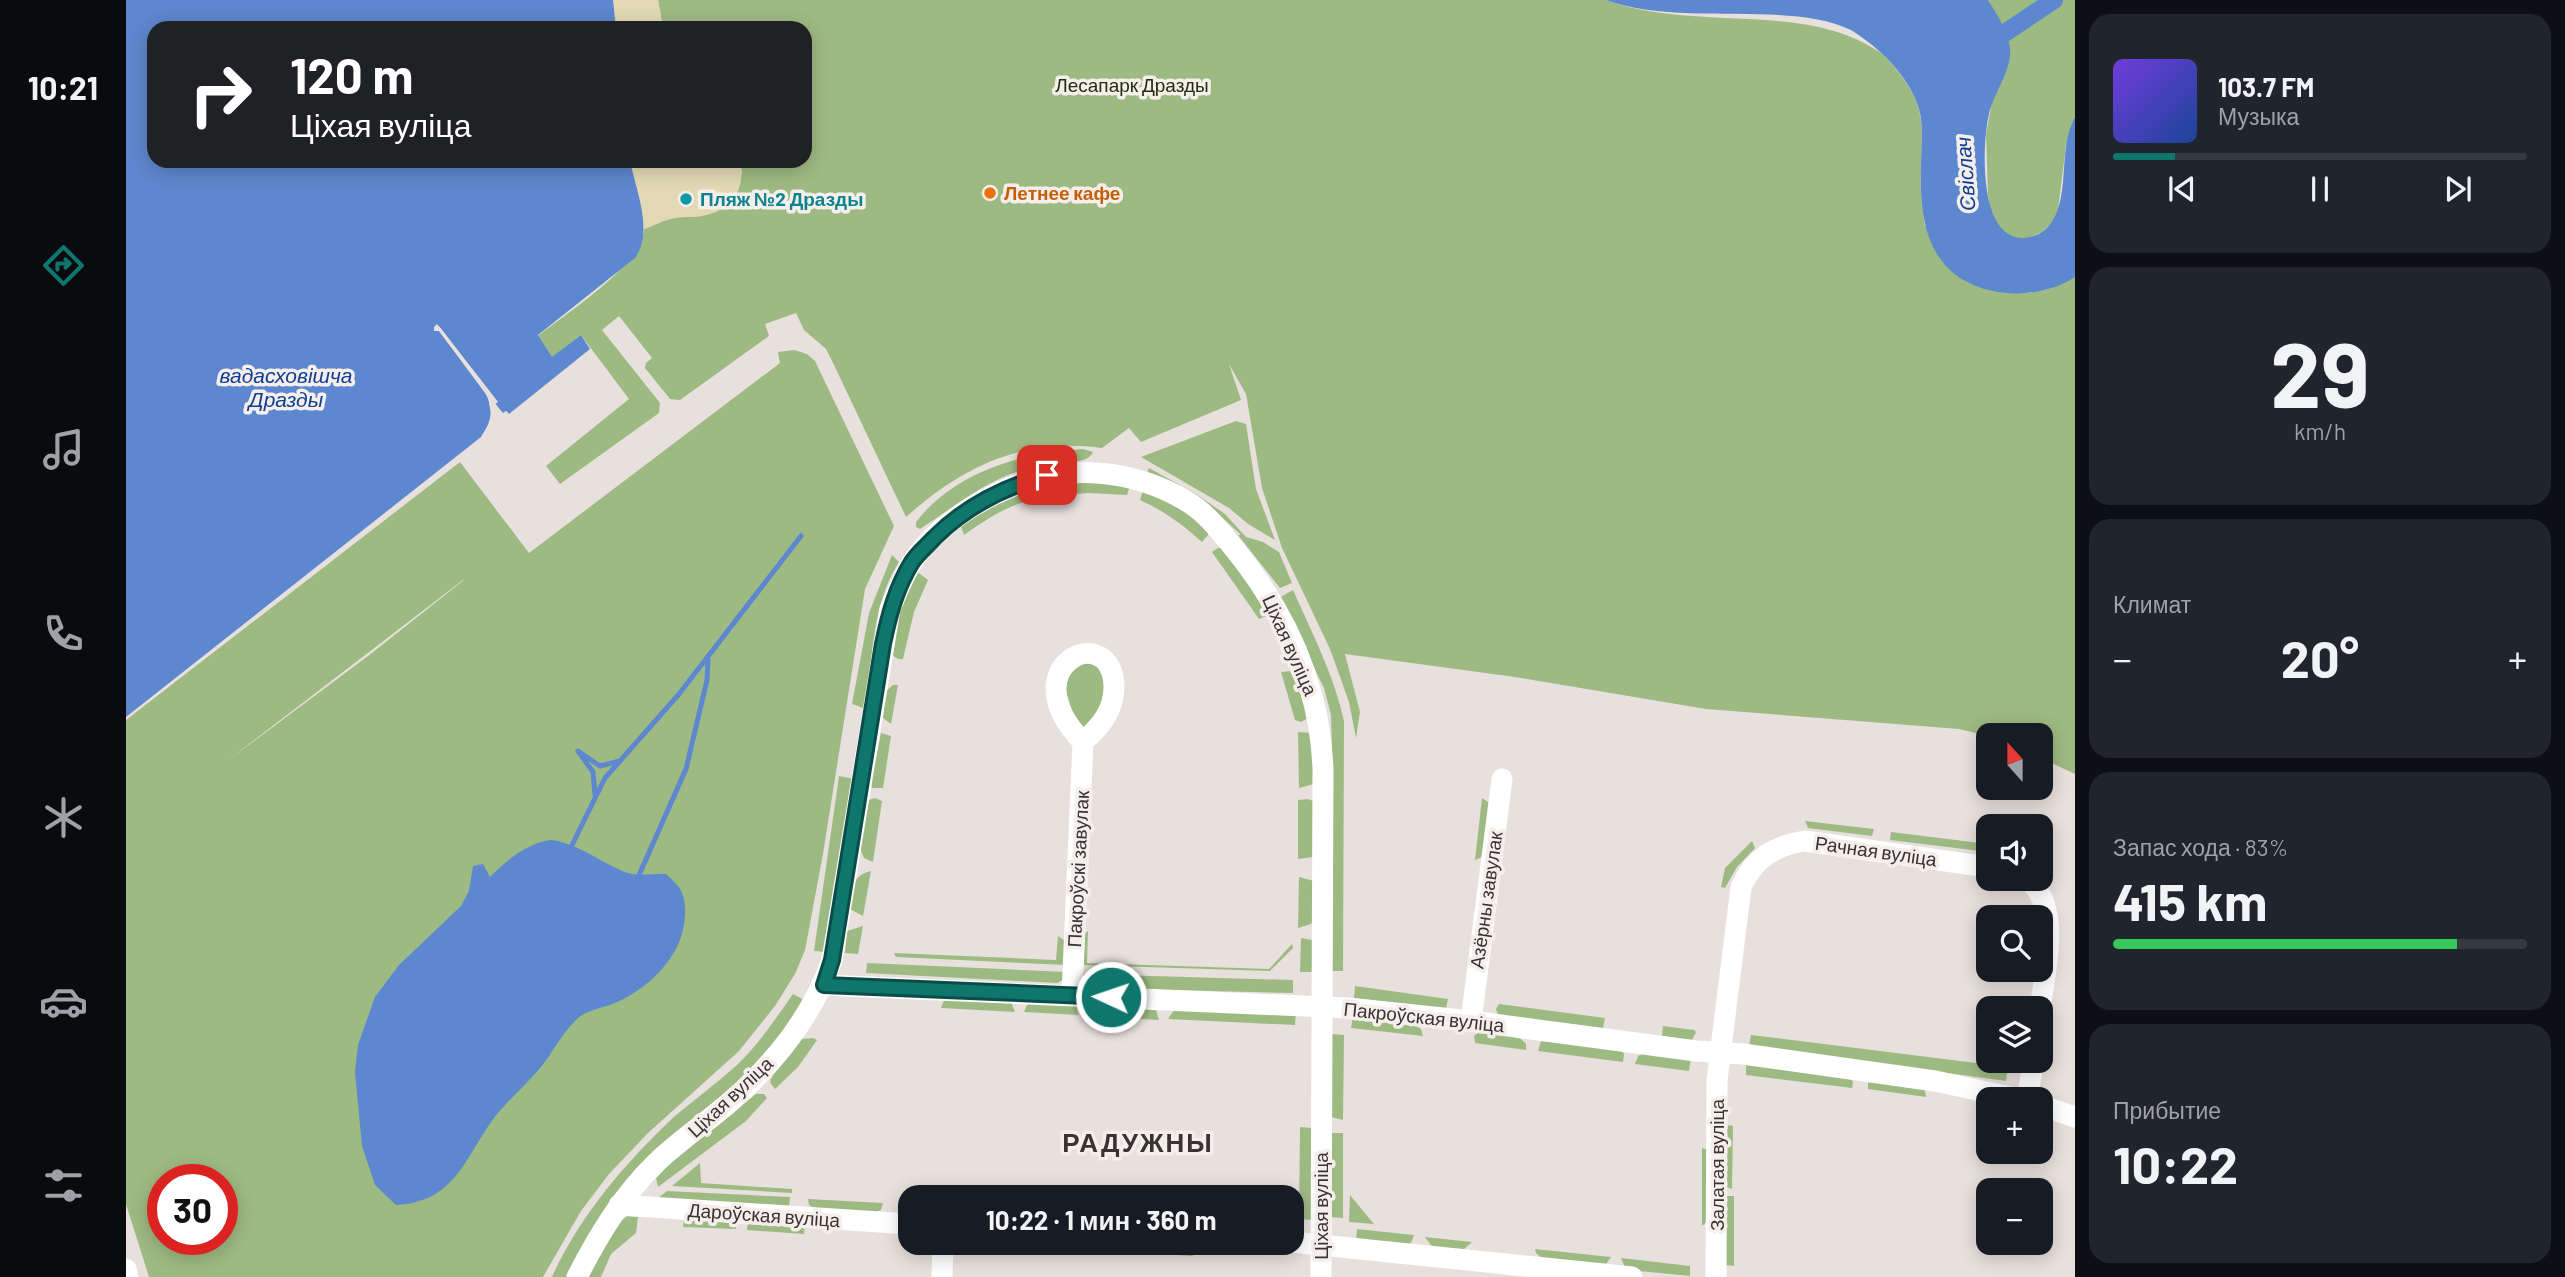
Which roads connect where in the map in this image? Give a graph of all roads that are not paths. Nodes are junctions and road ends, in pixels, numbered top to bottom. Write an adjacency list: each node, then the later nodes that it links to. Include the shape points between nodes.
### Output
1 (1083, 742): 6 (street, Пакроўскі завулак)
2 (1502, 779): 9 (street, Азёрны завулак)
3 (1976, 865): 10 (street, Рачная вуліца, via 1822,842 1789,844 1762,857 1749,869 1741,887)
4 (2036, 891): 7 (street, via 2046,908 2048,949)
5 (824, 985): 6 (street, Пакроўская вуліца); 8 (street, Ціхая вуліца, via 832,960 890,609 912,562 952,521 990,496 1047,475 1098,473 1140,479 1205,515 1258,578 1291,638 1317,706 1322,735); 14 (street, Ціхая вуліца, via 791,1037 751,1083 656,1163)
6 (1072, 995): 8 (street, Пакроўская вуліца)
7 (2042, 996)
8 (1322, 1007): 9 (street, Пакроўская вуліца); 17 (street, Ціхая вуліца)
9 (1471, 1021): 10 (street, Пакроўская вуліца)
10 (1720, 1053): 11 (street, Пакроўская вуліца); 26 (street, Залатая вуліца)
11 (1976, 1090)
12 (2053, 1109): 13 (street)
13 (2075, 1117)
14 (618, 1205): 15 (street, Дароўская вуліца); 22 (street, Ціхая вуліца)
15 (898, 1223)
16 (1304, 1243): 17 (street)
17 (1319, 1244): 20 (street); 24 (street, Ціхая вуліца)
18 (943, 1255): 23 (street)
19 (126, 1269): 21 (street)
20 (1521, 1271): 25 (street)
21 (128, 1277)
22 (577, 1277)
23 (942, 1277)
24 (1321, 1277)
25 (1632, 1277)
26 (1716, 1277)

